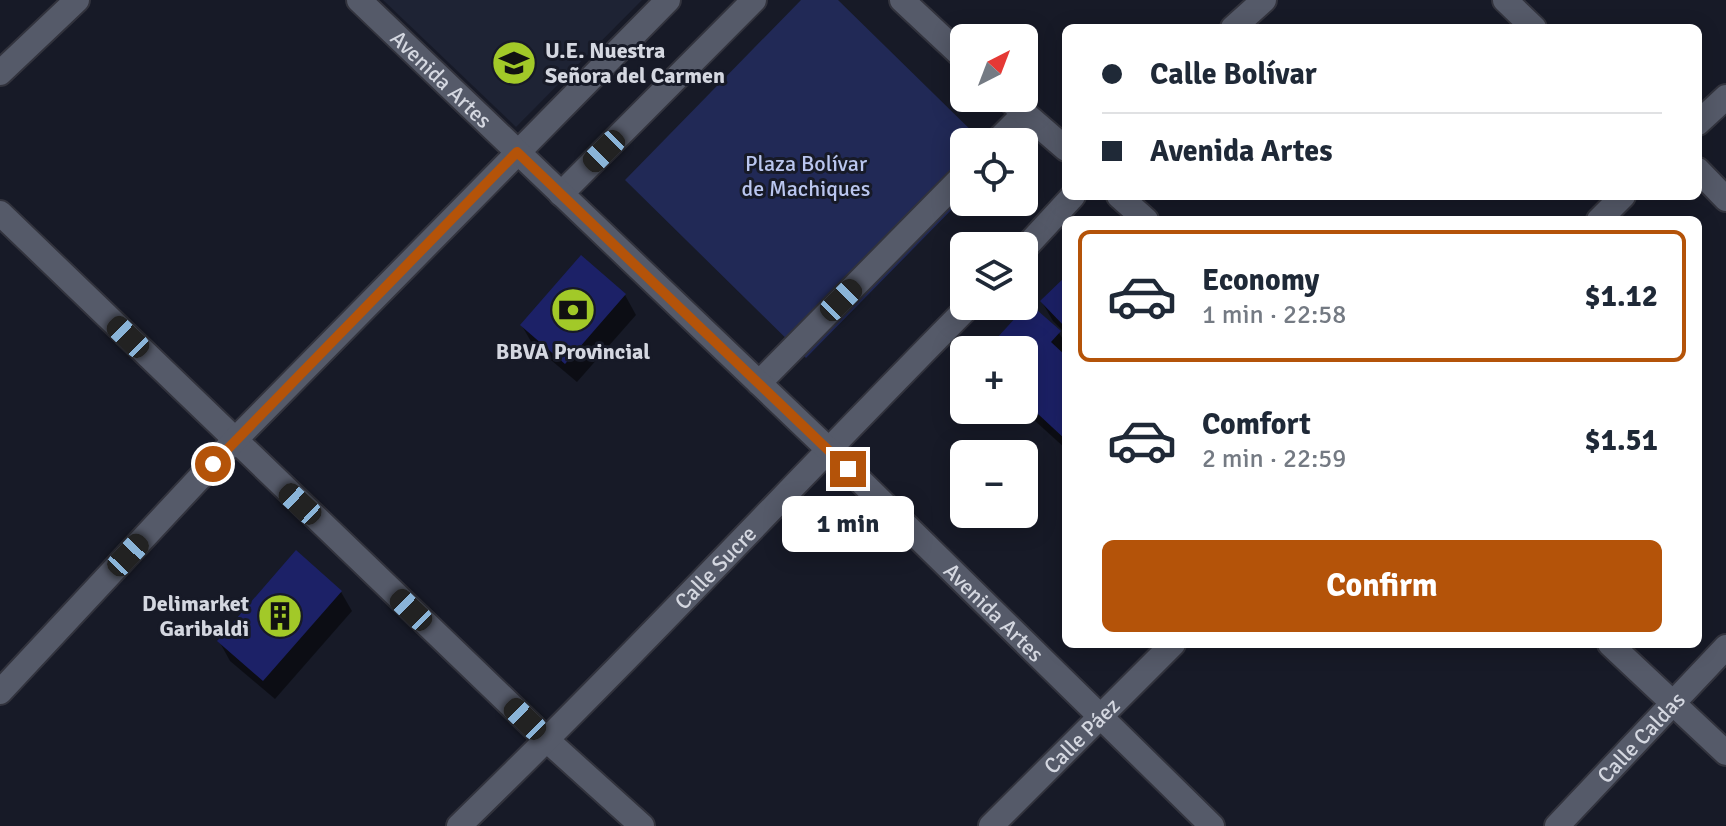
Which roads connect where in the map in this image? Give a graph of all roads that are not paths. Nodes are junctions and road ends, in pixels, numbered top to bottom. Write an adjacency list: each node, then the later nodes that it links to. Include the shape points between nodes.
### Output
1 (77, 0): 11 (street)
2 (359, 0): 16 (street, Avenida Artes)
3 (668, 0): 16 (street)
4 (754, 0): 19 (street)
5 (902, 0): 10 (street)
6 (1264, 0): 8 (street)
7 (1505, 0): 9 (street)
8 (1237, 24)
9 (1530, 24)
10 (950, 45)
11 (0, 73)
12 (1726, 97): 14 (street)
13 (1022, 112): 15 (street)
14 (1702, 119)
15 (1062, 146)
16 (517, 152): 19 (street, Avenida Artes); 30 (street)
17 (1702, 174): 20 (street)
18 (950, 189): 29 (street)
19 (561, 194): 29 (street, Avenida Artes)
20 (1726, 199)
21 (1069, 200): 27 (street)
22 (1124, 200): 25 (street)
23 (1619, 200): 26 (street)
24 (0, 213): 30 (street)
25 (1142, 216)
26 (1603, 216)
27 (1038, 234)
28 (955, 320): 31 (street, Calle Sucre)
29 (759, 383): 31 (street, Avenida Artes)
30 (234, 441): 35 (street); 38 (street)
31 (828, 449): 37 (street, Avenida Artes); 38 (street, Calle Sucre)
32 (1726, 647): 36 (street, Calle Caldas)
33 (1169, 648): 37 (street, Calle Páez)
34 (1614, 648): 36 (street)
35 (0, 692)
36 (1675, 703): 39 (street); 44 (street, Calle Caldas)
37 (1099, 716): 42 (street, Calle Páez); 43 (street, Avenida Artes)
38 (548, 741): 40 (street, Calle Sucre); 41 (street)
39 (1726, 753)
40 (459, 826)
41 (642, 826)
42 (991, 826)
43 (1212, 826)
44 (1557, 826)

